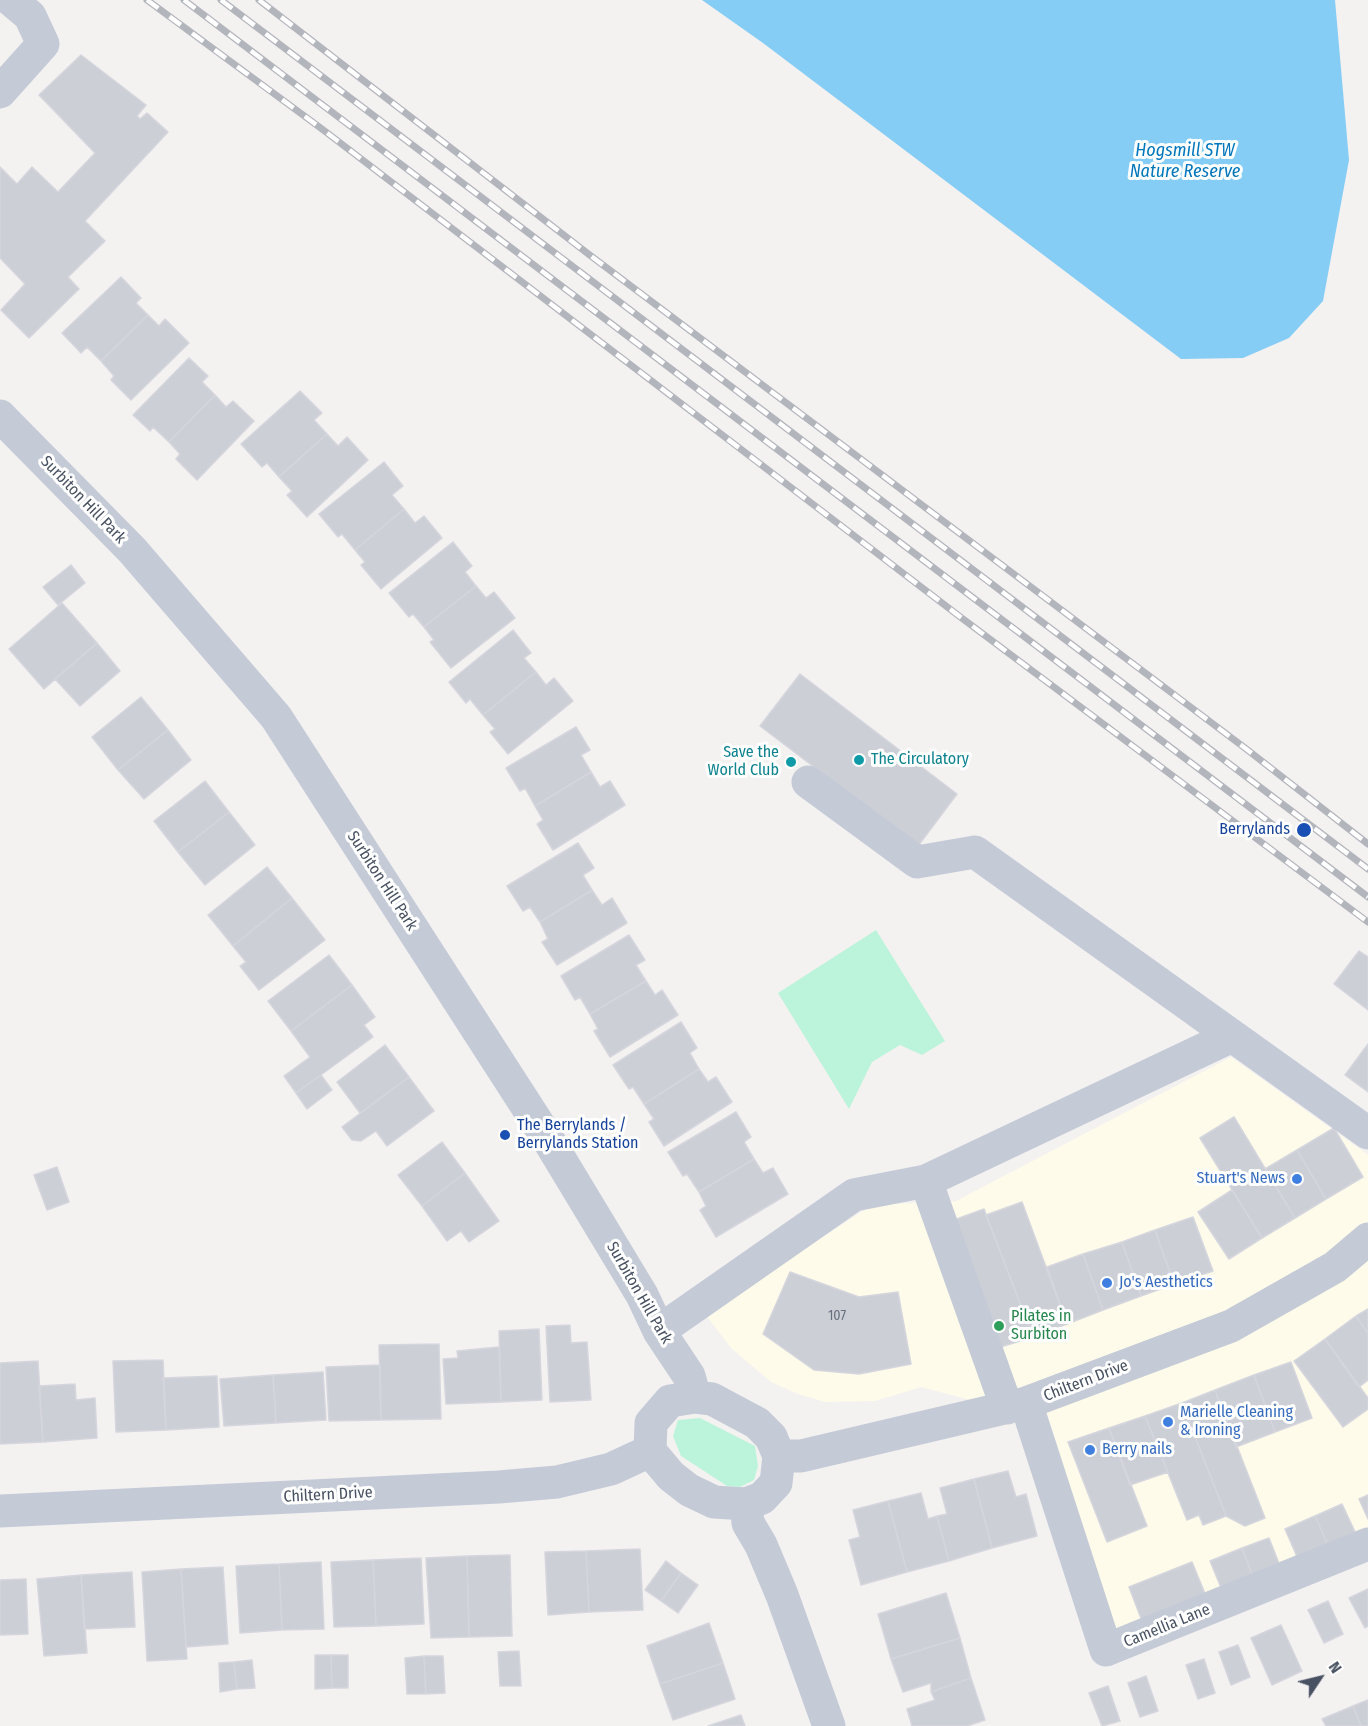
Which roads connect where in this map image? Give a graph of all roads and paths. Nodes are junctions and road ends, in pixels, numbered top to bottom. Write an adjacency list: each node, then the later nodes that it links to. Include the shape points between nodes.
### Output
1 (11, 0): 2 (street, via 30,16 43,44)
2 (0, 92)
3 (0, 416): 9 (street, Surbiton Hill Park, via 132,550 276,717 546,1136 642,1295)
4 (807, 782): 5 (street, via 917,862 975,852)
5 (1232, 1036): 6 (street); 7 (street)
6 (1368, 1133)
7 (926, 1181): 9 (street, via 854,1195); 11 (street)
8 (1368, 1239): 11 (street, Chiltern Drive, via 1335,1267 1231,1326)
9 (659, 1331): 10 (street, Surbiton Hill Park, via 688,1376)
10 (695, 1397): 12 (street, via 670,1401 651,1422); 13 (street, via 712,1399 758,1423 771,1437)
11 (1016, 1406): 13 (street, Chiltern Drive, via 801,1456); 16 (street, Camellia Lane, via 1106,1650)
12 (650, 1451): 14 (street, via 689,1490 714,1502); 15 (street, Chiltern Drive, via 611,1469 557,1482)
13 (779, 1455): 14 (street, via 776,1483 762,1498)
14 (746, 1504): 17 (street, via 747,1522 782,1595)
15 (0, 1511)
16 (1368, 1544)
17 (829, 1726)

